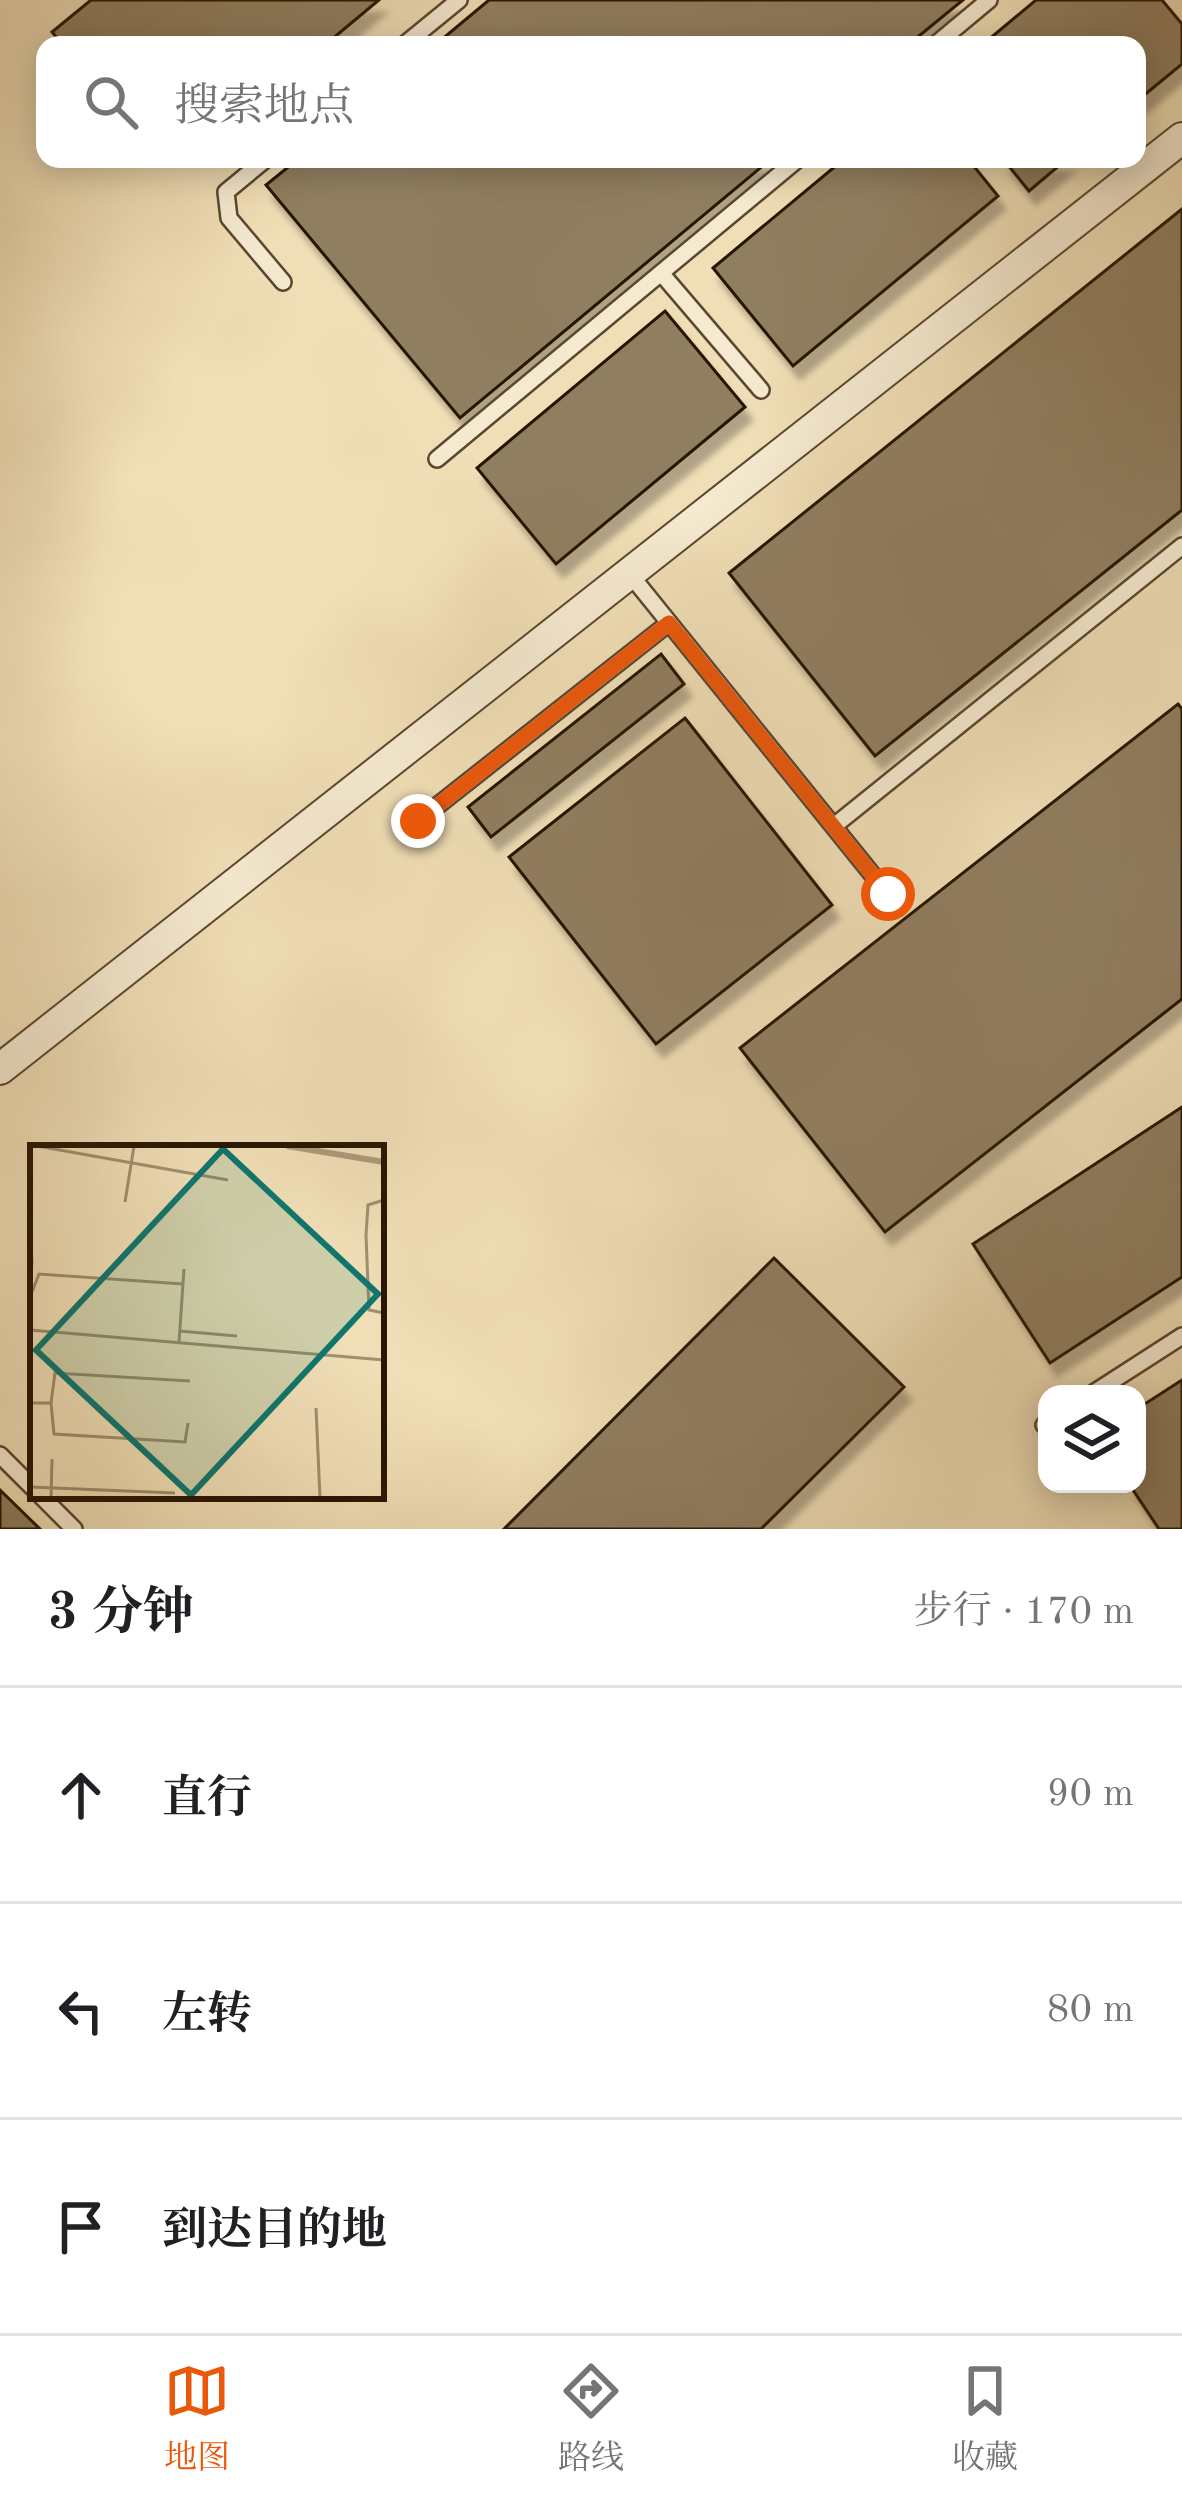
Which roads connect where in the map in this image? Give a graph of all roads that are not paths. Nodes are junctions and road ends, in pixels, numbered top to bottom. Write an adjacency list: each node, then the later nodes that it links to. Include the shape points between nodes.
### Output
1 (459, 0): 3 (lane)
2 (989, 0): 4 (lane)
3 (415, 36)
4 (945, 36)
5 (1182, 138): 6 (street)
6 (1146, 166)
7 (255, 168): 11 (lane, via 226,192 229,218)
8 (787, 168): 10 (lane)
9 (1144, 168): 15 (street)
10 (661, 273): 12 (lane); 13 (lane)
11 (283, 281)
12 (761, 390)
13 (437, 459)
14 (1182, 546): 18 (lane)
15 (629, 573): 16 (lane); 20 (street)
16 (669, 623): 17 (lane); 18 (lane)
17 (418, 821)
18 (834, 826): 19 (lane)
19 (888, 894)
20 (0, 1069)
21 (1182, 1336): 22 (lane)
22 (1106, 1385)
23 (0, 1455): 24 (lane)
24 (30, 1485)
25 (44, 1499): 26 (lane)
26 (74, 1529)

